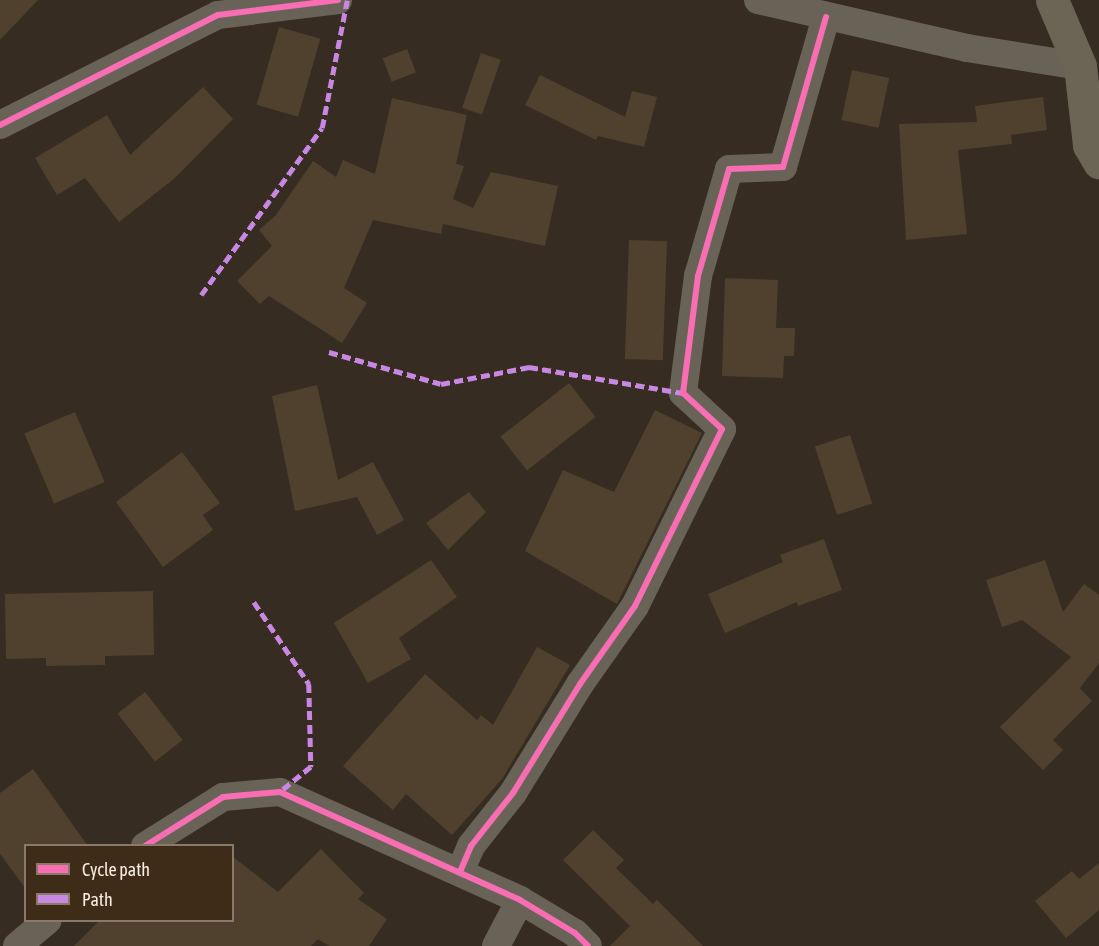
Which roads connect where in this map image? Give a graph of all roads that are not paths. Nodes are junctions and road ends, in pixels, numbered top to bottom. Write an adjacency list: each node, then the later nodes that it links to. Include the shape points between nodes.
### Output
1 (338, 0): 6 (street, via 218,15)
2 (758, 0): 4 (street)
3 (1052, 0): 5 (street)
4 (826, 17): 5 (street); 9 (street, via 783,167 729,169 698,276 683,393 722,429 635,606 580,684 513,793 471,846)
5 (1080, 66): 7 (street, via 1089,145)
6 (0, 125)
7 (1099, 162)
8 (148, 844): 9 (street, via 223,797 280,792)
9 (460, 872): 10 (street)
10 (520, 900): 13 (street); 14 (street, via 576,933)
11 (47, 922): 12 (street)
12 (17, 946)
13 (496, 946)
14 (588, 946)

